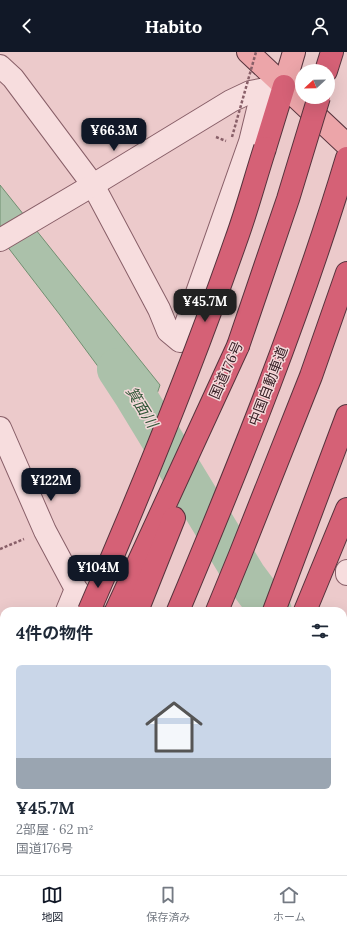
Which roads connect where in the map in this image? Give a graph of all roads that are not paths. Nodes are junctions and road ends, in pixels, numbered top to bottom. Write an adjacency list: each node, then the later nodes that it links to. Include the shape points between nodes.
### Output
1 (248, 52): 6 (main road)
2 (294, 52): 6 (main road)
3 (332, 52): 4 (highway)
4 (328, 64)
5 (0, 66): 12 (street, via 13,78)
6 (284, 86): 8 (street, via 250,92); 9 (highway); 10 (main road)
7 (317, 104): 15 (highway, 国道176号, bridge)
8 (219, 108): 9 (street, via 227,108 241,117 246,125); 12 (street)
9 (249, 142): 12 (street, via 180,341 168,331 159,309); 22 (highway, bridge, via 237,239 186,377)
10 (347, 145)
11 (347, 158): 26 (highway, 中国自動車道, via 279,360)
12 (93, 185): 13 (street)
13 (0, 240)
14 (347, 273): 27 (highway, via 311,376)
15 (238, 346): 24 (highway, 国道176号); 25 (highway)
16 (347, 416): 18 (highway)
17 (0, 428): 20 (street, via 45,531)
18 (315, 503): 28 (highway); 29 (highway)
19 (347, 509): 30 (highway)
20 (76, 589): 21 (street); 23 (street)
21 (68, 607)
22 (91, 607)
23 (91, 607)
24 (118, 607)
25 (139, 607)
26 (180, 607)
27 (219, 607)
28 (265, 607)
29 (276, 607)
30 (307, 607)

